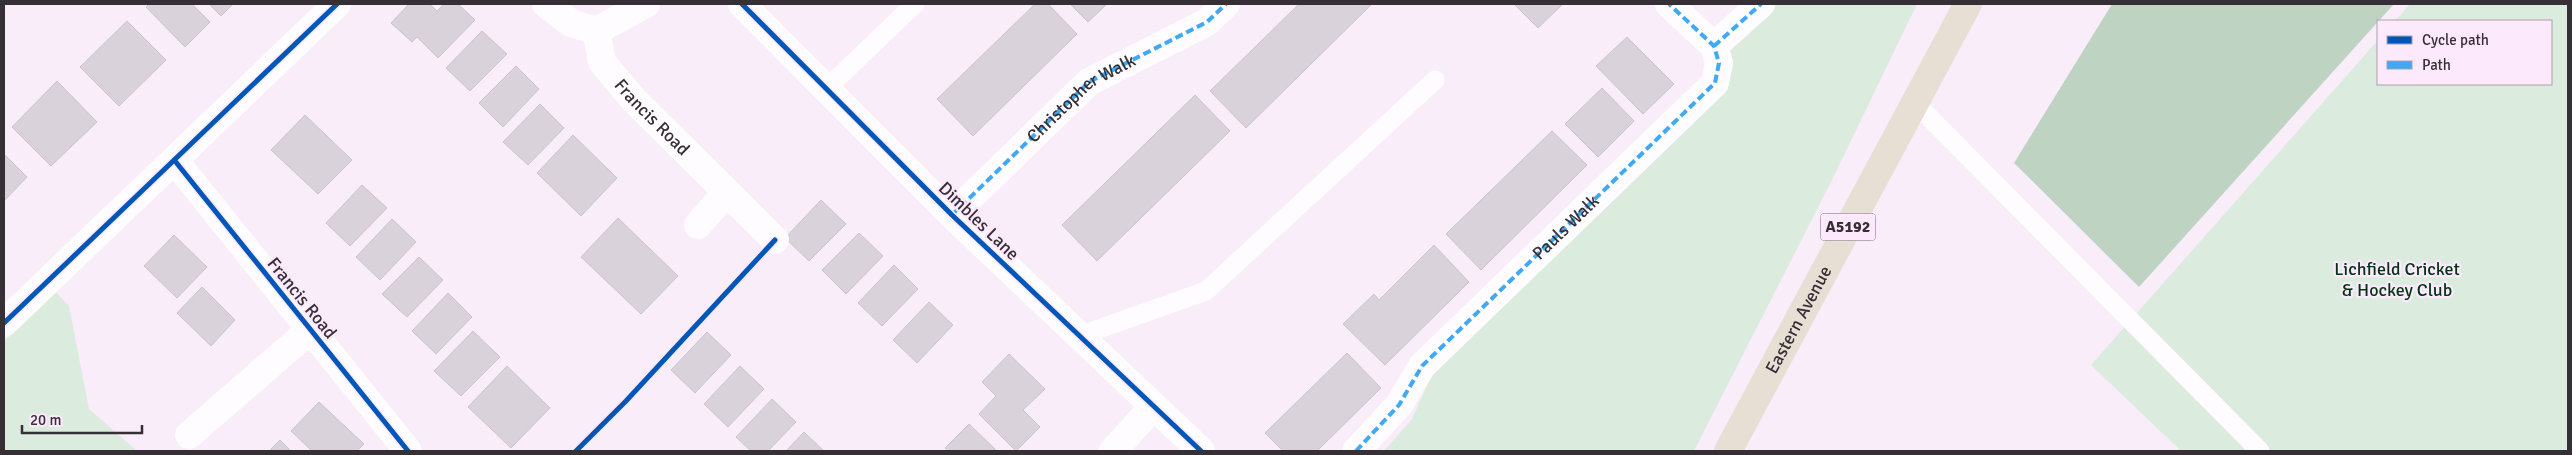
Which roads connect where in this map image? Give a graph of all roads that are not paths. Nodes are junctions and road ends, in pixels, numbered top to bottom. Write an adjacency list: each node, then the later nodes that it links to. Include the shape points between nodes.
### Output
1 (337, 4): 15 (street)
2 (546, 4): 10 (street, via 571,23)
3 (646, 4): 10 (street)
4 (742, 4): 13 (street, Dimbles Lane)
5 (915, 4): 13 (lane)
6 (1226, 4): 17 (street, Christopher Walk, via 1207,22 1089,82)
7 (1669, 4): 11 (street)
8 (1761, 4): 11 (street)
9 (1968, 4): 14 (highway, Eastern Avenue / A5192)
10 (596, 31): 16 (street, Francis Road, via 602,62 633,99)
11 (1714, 46): 28 (street, Pauls Walk, via 1719,63 1715,83 1422,366 1400,405)
12 (1435, 80): 22 (lane, via 1206,292)
13 (826, 88): 17 (street, Dimbles Lane)
14 (1914, 103): 29 (highway, Eastern Avenue / A5192); 30 (lane)
15 (175, 161): 20 (street); 21 (street, Francis Road)
16 (726, 192): 18 (street); 19 (street, Francis Road)
17 (952, 215): 22 (street, Dimbles Lane)
18 (698, 225)
19 (775, 240)
20 (4, 323)
21 (310, 330): 24 (street, Francis Road); 25 (street, Francis Road)
22 (1080, 336): 23 (street, Dimbles Lane)
23 (1153, 406): 26 (street); 27 (street, Dimbles Lane)
24 (189, 435)
25 (408, 451)
26 (1113, 451)
27 (1202, 451)
28 (1356, 451)
29 (1728, 451)
30 (2260, 451)

